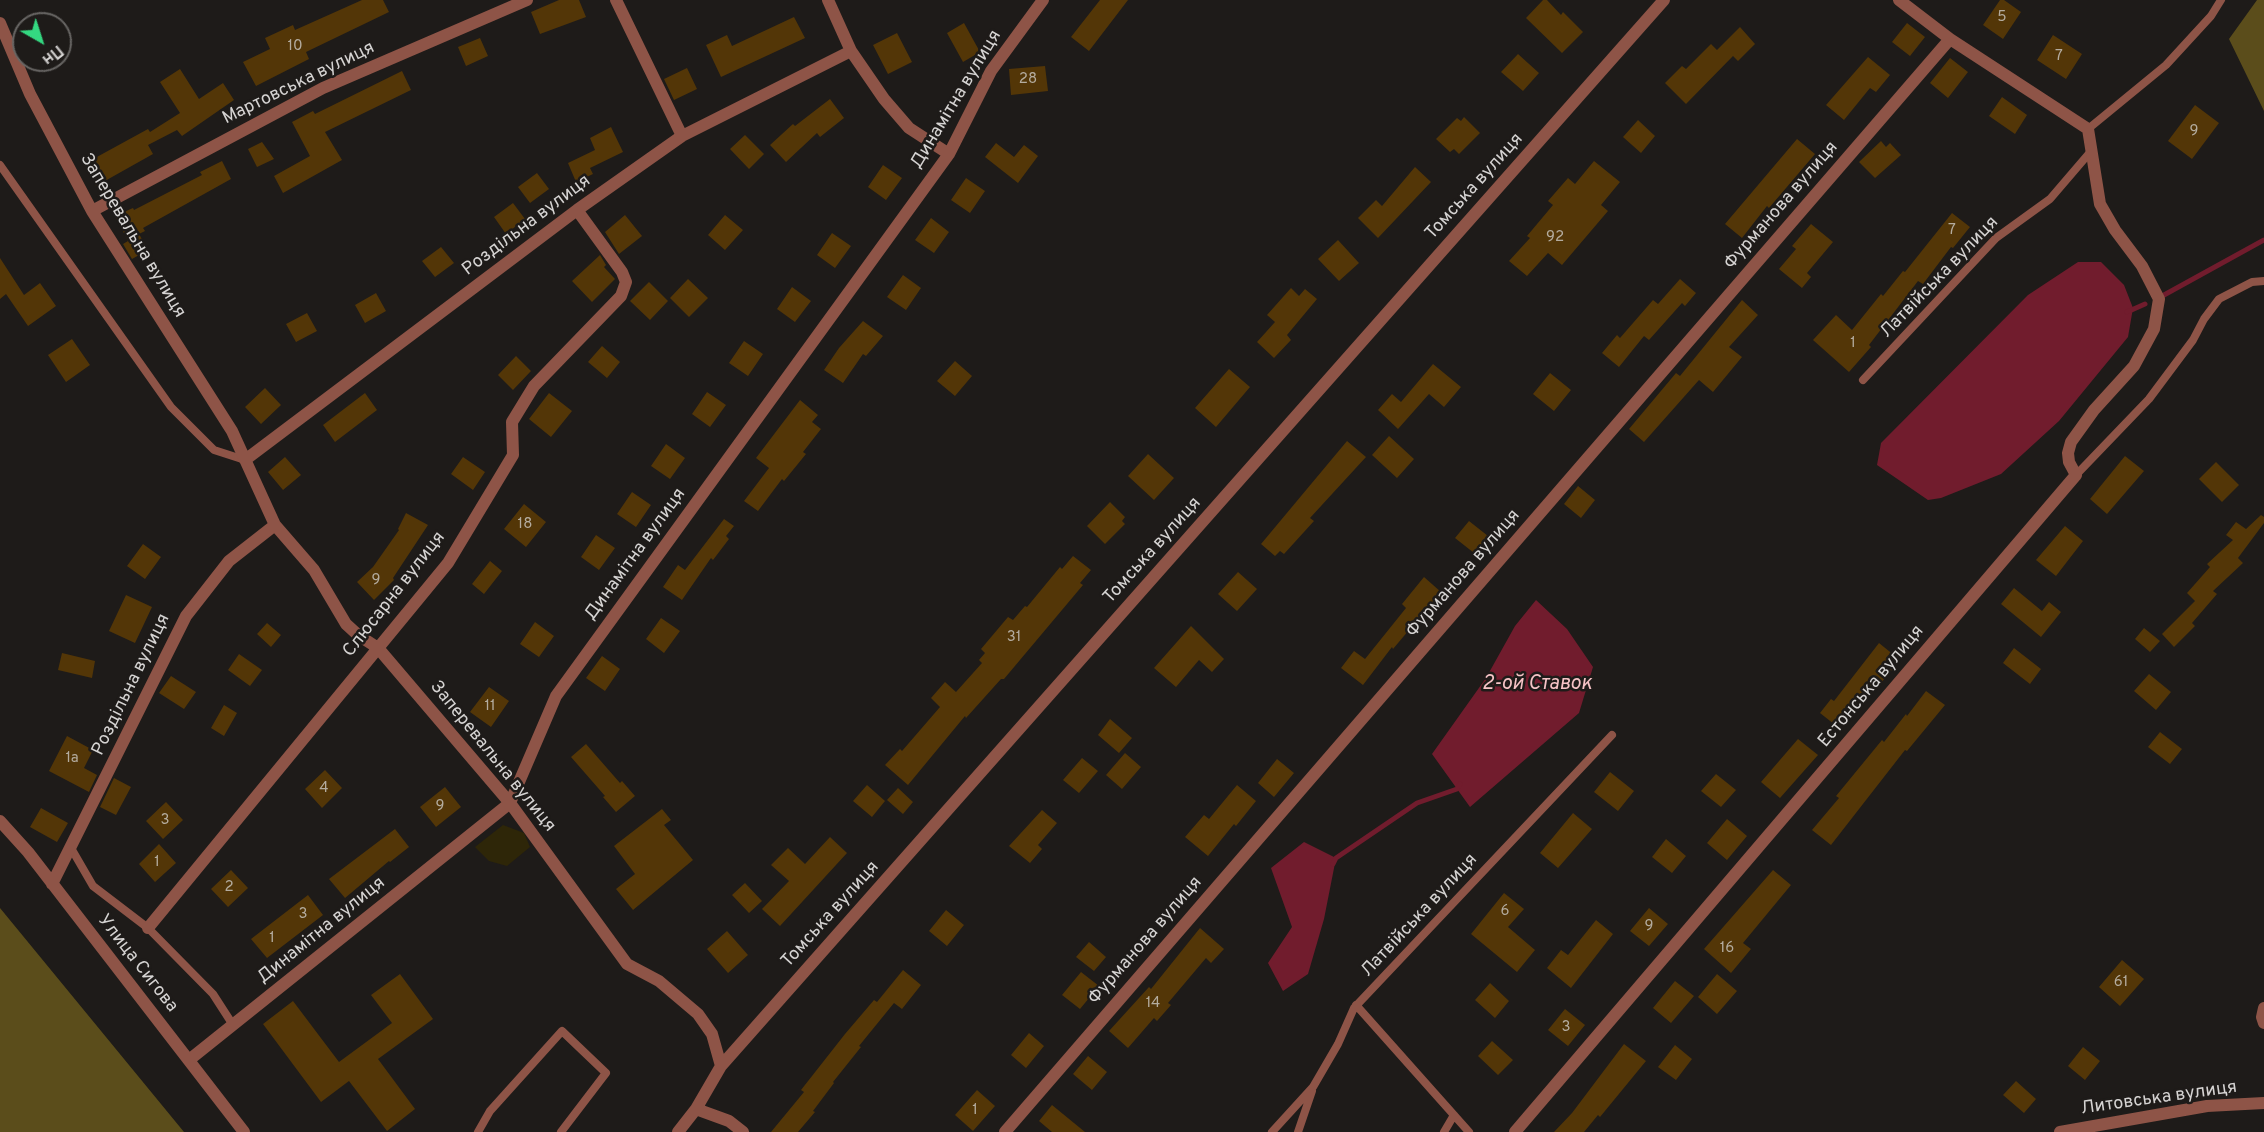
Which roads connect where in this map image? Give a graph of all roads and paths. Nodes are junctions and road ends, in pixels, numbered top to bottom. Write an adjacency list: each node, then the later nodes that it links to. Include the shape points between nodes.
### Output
1 (527, 0): 17 (street, Мартовська вулиця, via 323,88)
2 (616, 0): 12 (street)
3 (828, 0): 10 (street)
4 (1043, 0): 14 (street, Динамітна вулиця, via 991,71)
5 (1664, 0): 35 (street, Томська вулиця)
6 (1899, 0): 9 (street)
7 (2221, 0): 11 (lane, via 2166,65)
8 (0, 23): 17 (street, Заперевальна вулиця, via 30,94)
9 (1950, 39): 11 (street); 45 (street, Фурманова вулиця)
10 (851, 51): 12 (street, Роздільна вулиця); 14 (street, via 909,128)
11 (2088, 129): 13 (street)
12 (682, 136): 16 (street, Роздільна вулиця)
13 (2092, 150): 19 (lane, Латвiйська вулиця, via 2050,199 1996,238); 21 (street, via 2100,204 2159,299 2154,329 2134,366 2071,442 2069,462)
14 (949, 154): 25 (street, Динамітна вулиця, via 556,696)
15 (0, 165): 20 (lane, via 171,407 214,450)
16 (577, 210): 20 (street, Роздільна вулиця); 23 (street, Слюсарна вулиця, via 622,272 626,282 621,296 534,386 512,422 513,455 448,563)
17 (92, 211): 20 (street, Заперевальна вулиця, via 232,431)
18 (2264, 280): 21 (lane, Естонська вулиця, via 2219,298 2149,399)
19 (1863, 380)
20 (245, 460): 22 (street, Заперевальна вулиця)
21 (2076, 475): 50 (street, Естонська вулиця)
22 (275, 525): 23 (street, Заперевальна вулиця, via 314,570 346,624); 27 (street, Роздільна вулиця, via 229,561 186,616)
23 (378, 648): 25 (street, Заперевальна вулиця); 29 (street, Слюсарна вулиця)
24 (1612, 735): 30 (lane, Латвiйська вулиця)
25 (510, 803): 33 (street, Динамітна вулиця); 35 (street, Заперевальна вулиця, via 627,964 659,981 698,1014 712,1034)
26 (0, 821): 28 (street, Улица Сигова)
27 (71, 848): 28 (street, Роздільна вулиця); 29 (lane, via 93,886)
28 (52, 884): 34 (street, Улица Сигова)
29 (148, 928): 33 (lane, via 213,994)
30 (1356, 1005): 36 (lane, Латвiйська вулиця); 39 (lane)
31 (2264, 1008): 32 (street)
32 (2264, 1023)
33 (233, 1025): 34 (street, Динамітна вулиця)
34 (189, 1060): 40 (street, Улица Сигова)
35 (721, 1066): 38 (street, Томська вулиця)
36 (1313, 1087): 46 (lane, Латвiйська вулиця); 47 (lane)
37 (2264, 1103): 51 (street, Литовська вулиця, via 2207,1106)
38 (696, 1109): 43 (street, Томська вулиця); 44 (street, via 729,1121)
39 (1454, 1115): 48 (lane); 49 (lane)
40 (244, 1132)
41 (478, 1132): 42 (lane, via 490,1111 562,1031 606,1073)
42 (561, 1132)
43 (678, 1132)
44 (743, 1132)
45 (1005, 1132)
46 (1272, 1132)
47 (1298, 1132)
48 (1444, 1132)
49 (1469, 1132)
50 (1515, 1132)
51 (2060, 1132)

